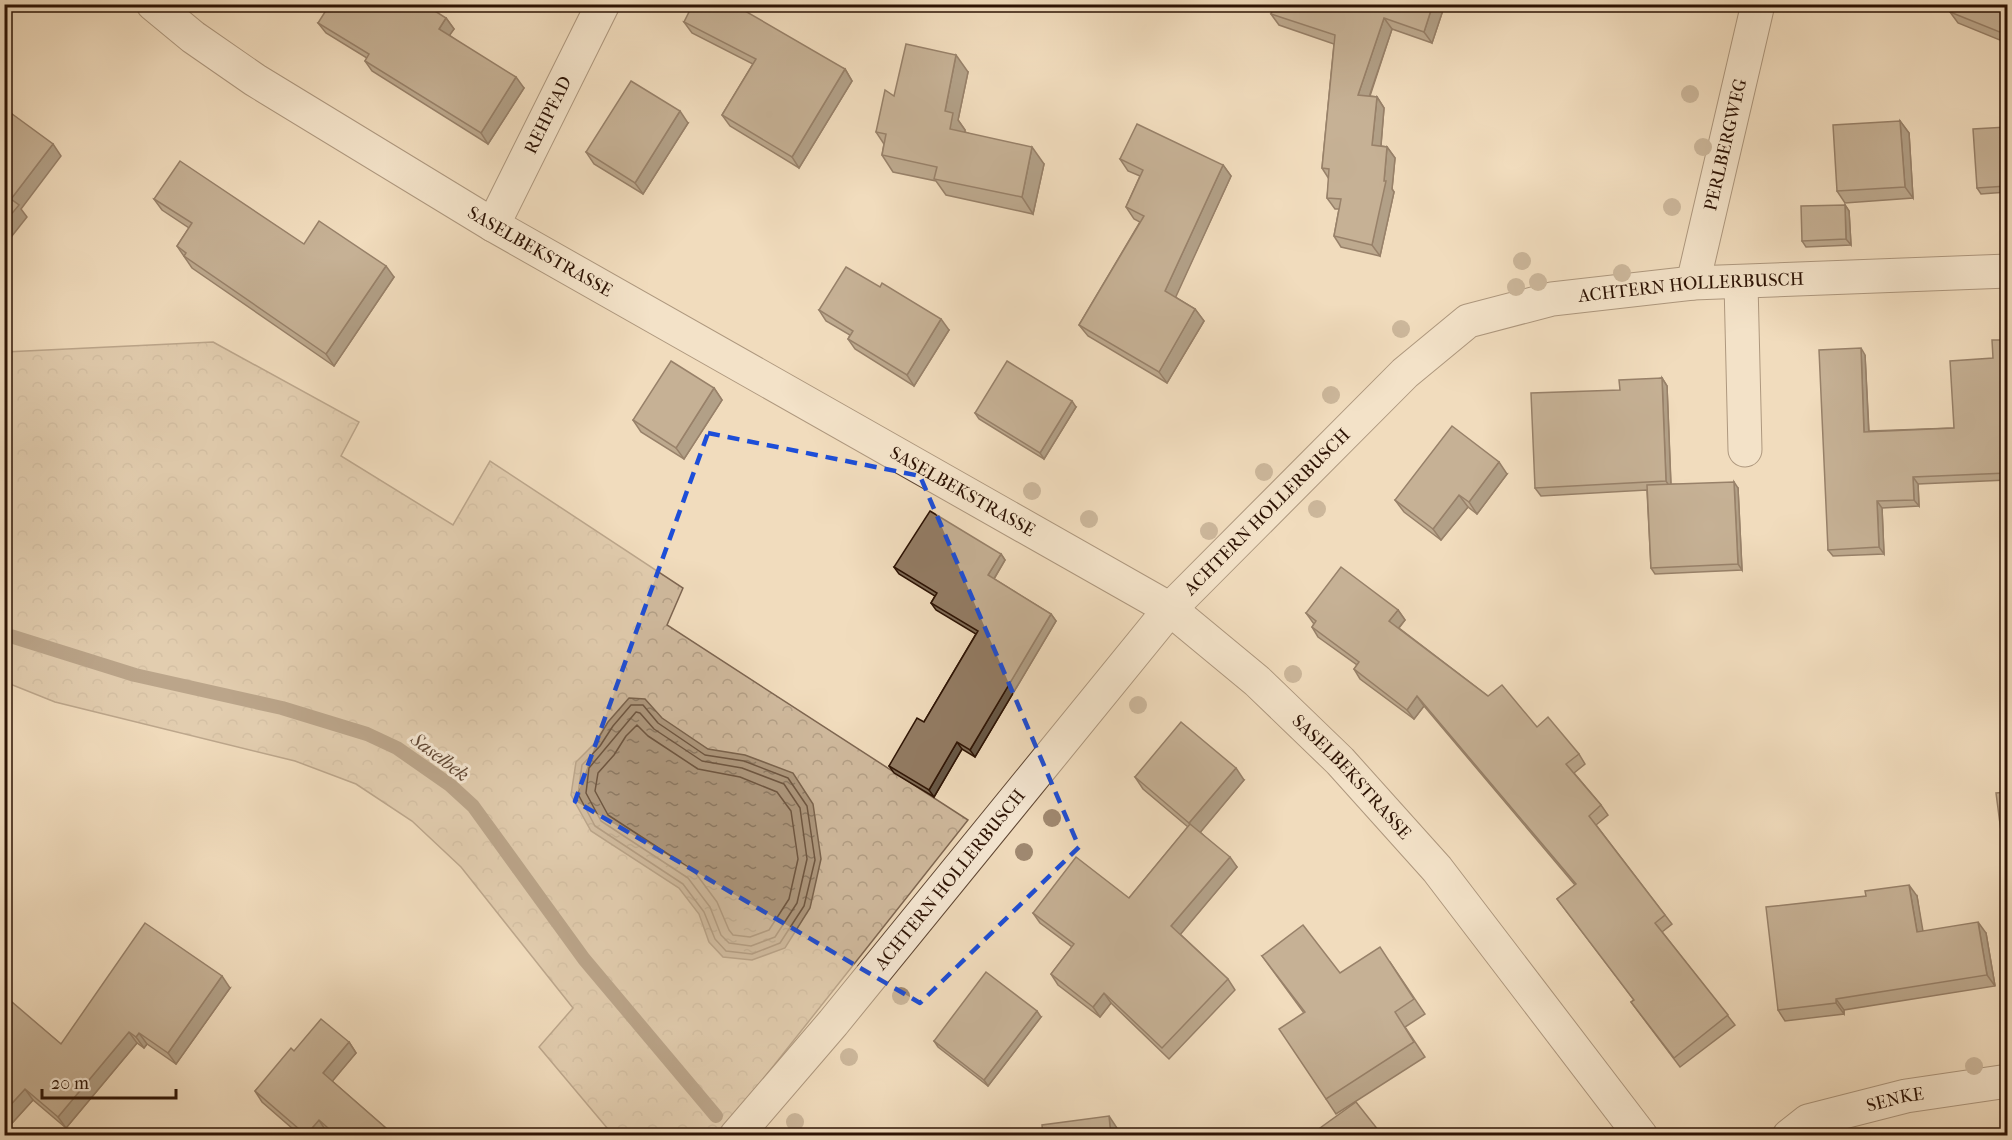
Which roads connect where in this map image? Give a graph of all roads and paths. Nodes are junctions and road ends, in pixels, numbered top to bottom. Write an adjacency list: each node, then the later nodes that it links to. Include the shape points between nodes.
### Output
1 (153, 4): 4 (street, SASELBEKSTRASSE, via 255,80)
2 (603, 4): 4 (street, REHPFAD)
3 (1758, 4): 6 (street, PERLBERGWEG)
4 (493, 225): 9 (street, SASELBEKSTRASSE)
5 (2007, 271): 7 (street, ACHTERN HOLLERBUSCH)
6 (1693, 283): 7 (street, ACHTERN HOLLERBUSCH); 9 (street, ACHTERN HOLLERBUSCH, via 1552,299 1468,321 1405,373)
7 (1741, 283): 8 (street)
8 (1745, 450)
9 (1170, 609): 11 (street, ACHTERN HOLLERBUSCH); 12 (street, SASELBEKSTRASSE, via 1257,681 1340,761 1430,861)
10 (2007, 1081): 13 (street, SENKE, via 1895,1099 1808,1121)
11 (736, 1136)
12 (1641, 1136)
13 (1789, 1136)

